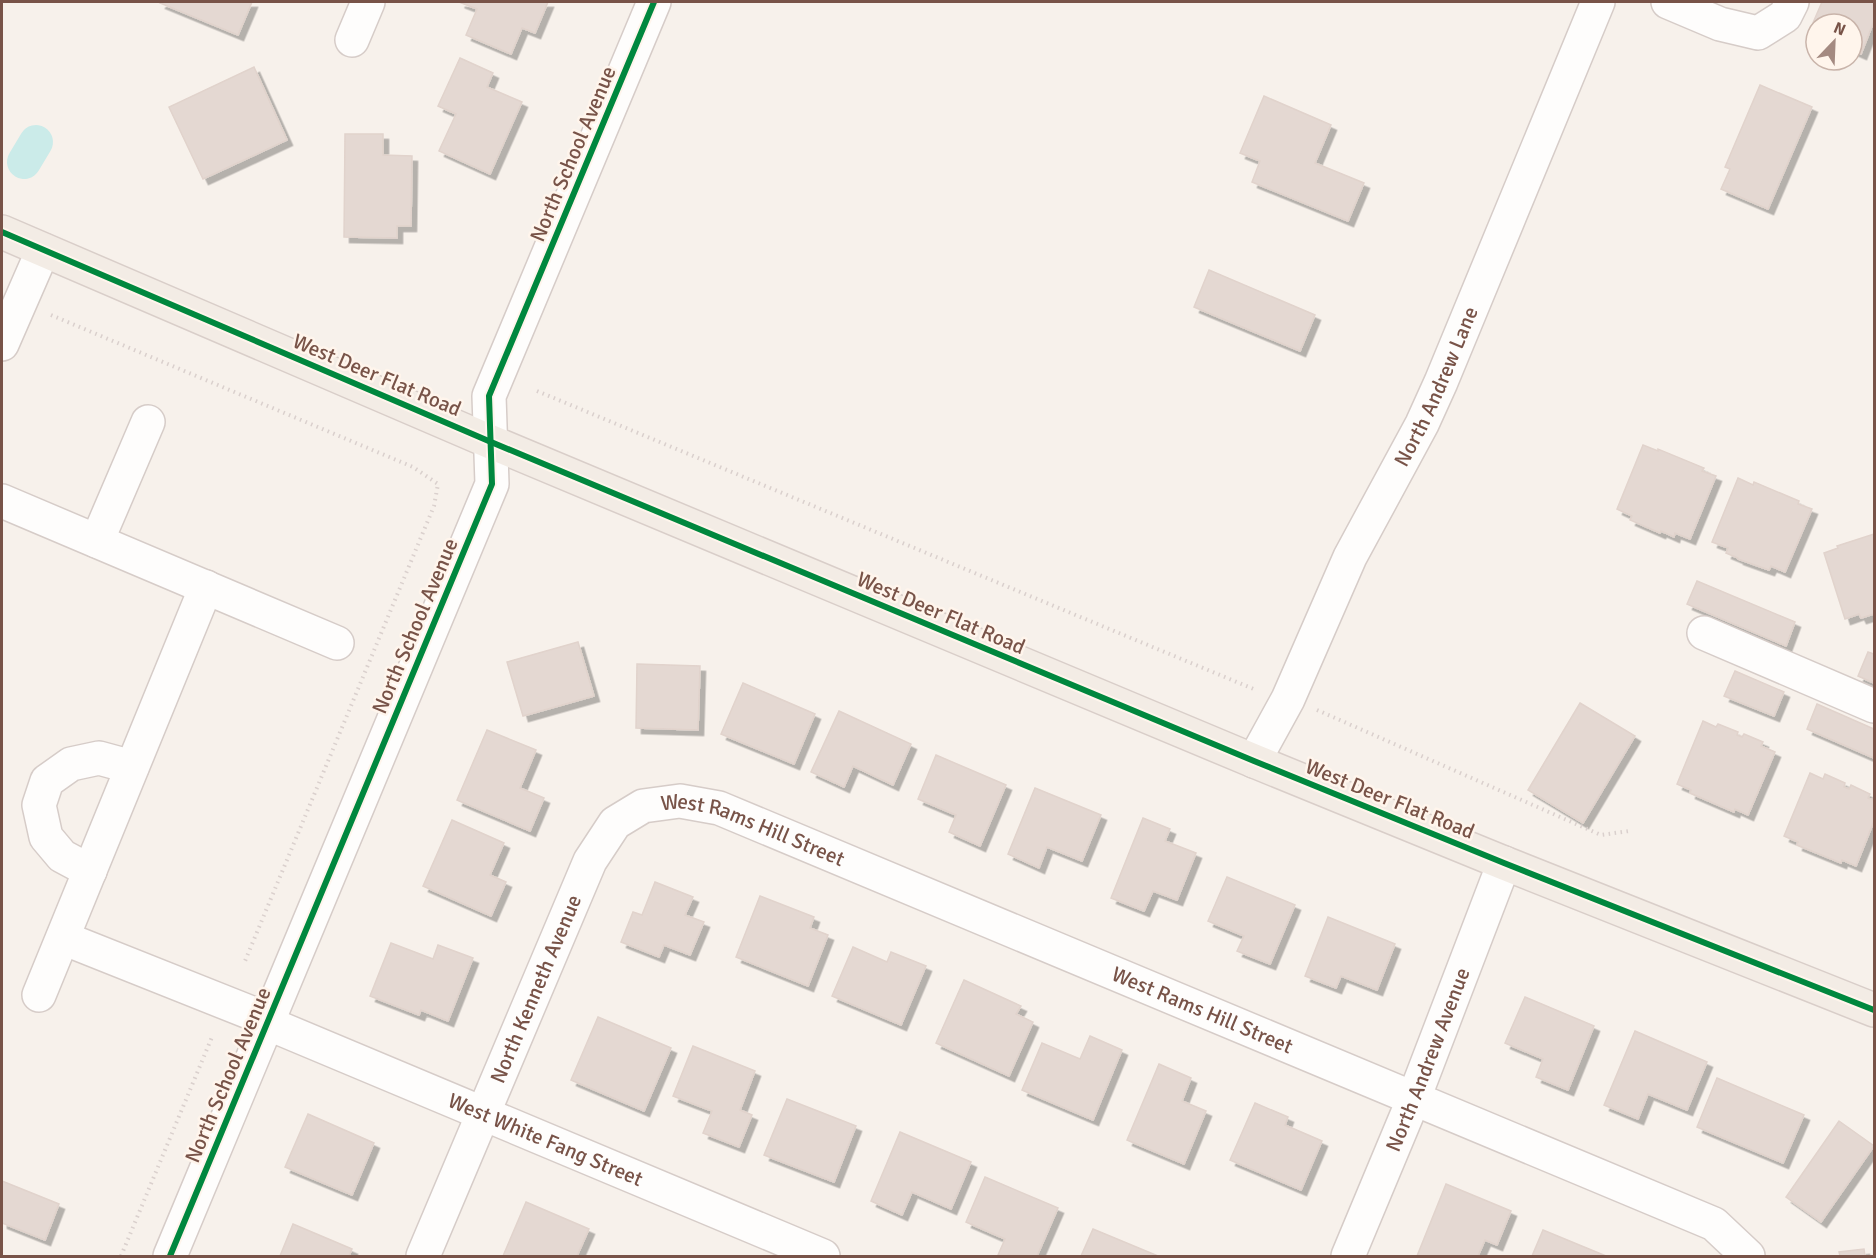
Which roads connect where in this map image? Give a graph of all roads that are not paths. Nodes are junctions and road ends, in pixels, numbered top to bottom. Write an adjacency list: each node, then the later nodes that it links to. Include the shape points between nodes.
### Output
1 (368, 2): 6 (street)
2 (654, 2): 11 (street, North School Avenue, via 489,396)
3 (1598, 2): 18 (street, North Andrew Lane, via 1422,424 1350,557 1288,699)
4 (1668, 2): 5 (street, via 1720,24 1758,33 1785,16)
5 (1792, 2)
6 (352, 40)
7 (2, 232): 8 (main road, West Deer Flat Road)
8 (43, 250): 9 (street); 11 (main road, West Deer Flat Road)
9 (2, 344)
10 (148, 422): 13 (street)
11 (490, 442): 18 (main road, West Deer Flat Road); 26 (street, North School Avenue, via 492,484)
12 (2, 501): 13 (street)
13 (98, 542): 14 (street)
14 (206, 587): 16 (street); 19 (street)
15 (1704, 633): 17 (street)
16 (337, 642)
17 (1875, 706)
18 (1254, 761): 21 (main road, West Deer Flat Road)
19 (132, 767): 22 (street); 22 (street, via 99,758 71,764 47,781 39,805 45,837 62,856)
20 (643, 806): 27 (street, West Rams Hill Street, via 680,801 719,808); 28 (street, North Kenneth Avenue, via 615,823 590,861)
21 (1504, 863): 25 (main road, West Deer Flat Road); 27 (street, North Andrew Avenue)
22 (90, 870): 23 (street)
23 (63, 938): 24 (street); 26 (street, West White Fang Street)
24 (39, 995)
25 (1875, 1010)
26 (268, 1021): 28 (street, West White Fang Street); 29 (street, North School Avenue)
27 (1414, 1098): 32 (street, North Andrew Avenue); 33 (street, West Rams Hill Street, via 1714,1224)
28 (483, 1114): 30 (street, North Kenneth Avenue); 31 (street, West White Fang Street)
29 (170, 1257)
30 (423, 1257)
31 (823, 1257)
32 (1348, 1257)
33 (1748, 1257)

